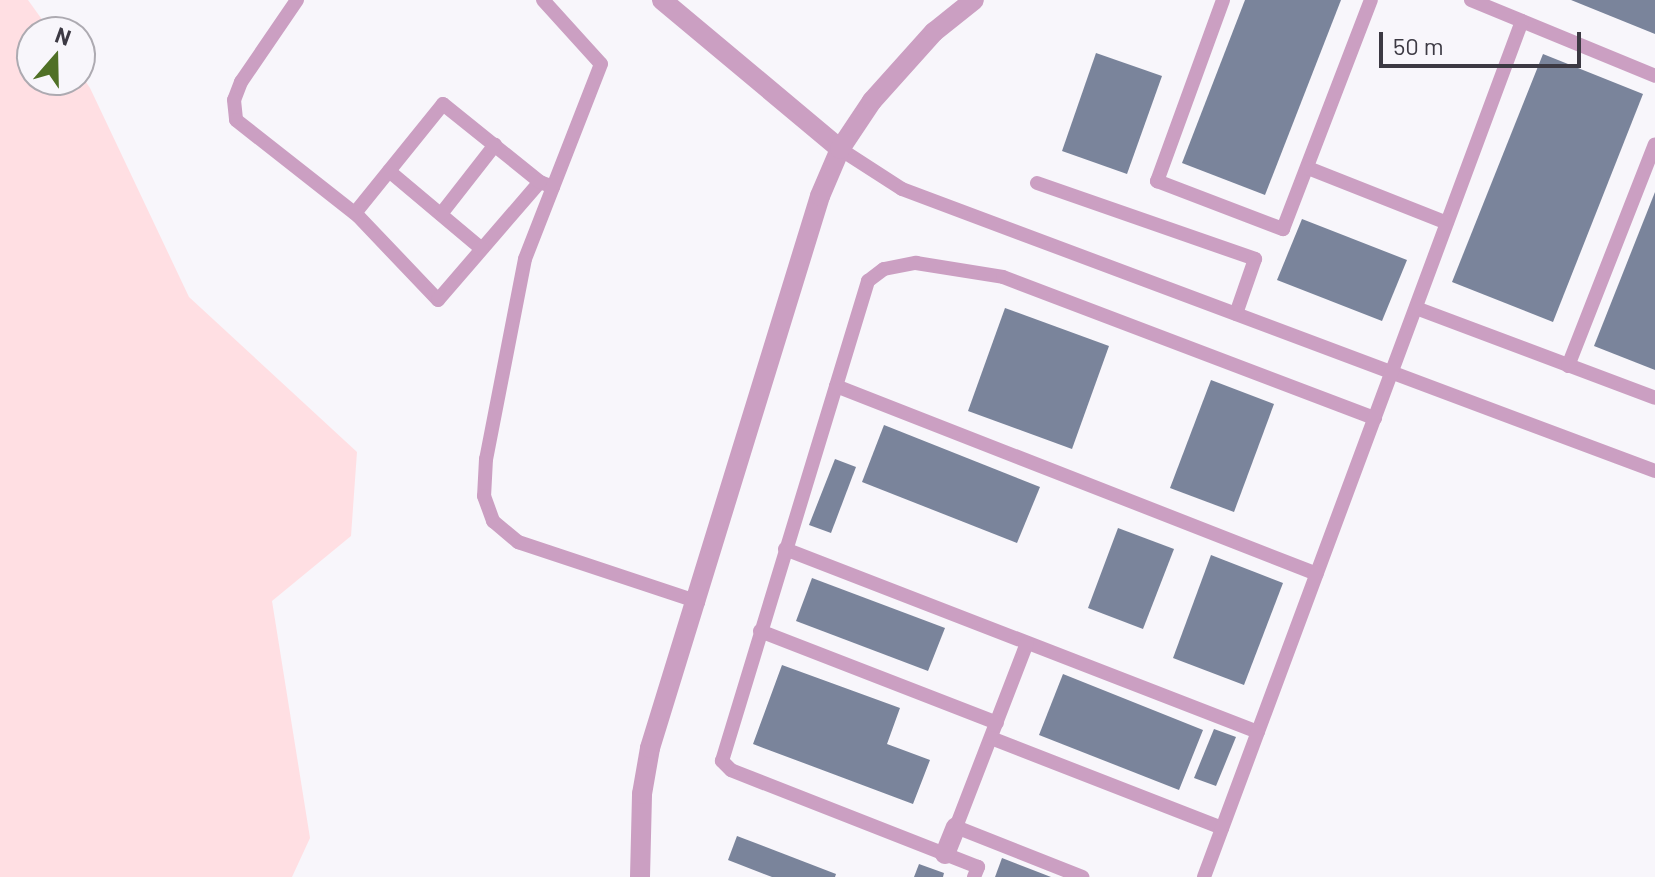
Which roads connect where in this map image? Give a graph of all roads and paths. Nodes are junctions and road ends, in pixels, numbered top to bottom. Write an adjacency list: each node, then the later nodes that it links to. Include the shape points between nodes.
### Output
1 (297, 0): 17 (lane, via 241,82 234,100 236,120)
2 (543, 0): 16 (lane, via 601,64)
3 (662, 0): 12 (street)
4 (974, 0): 12 (street, via 896,71)
5 (1223, 0): 13 (lane, via 1157,181 1283,229)
6 (1371, 0): 13 (lane)
7 (1472, 0): 8 (lane)
8 (1522, 21): 9 (lane); 19 (lane)
9 (1655, 76)
10 (1655, 144): 23 (lane)
11 (495, 145): 14 (lane, via 443,104); 16 (lane); 18 (lane)
12 (840, 149): 22 (lane, via 902,189); 31 (street, via 820,196)
13 (1308, 168): 19 (lane)
14 (389, 171): 17 (lane); 18 (lane)
15 (1037, 183): 22 (lane, via 1255,259)
16 (546, 184): 20 (lane); 31 (lane, via 525,259 486,459 484,496 493,521 518,542)
17 (355, 213): 20 (lane, via 438,300)
18 (441, 214): 20 (lane)
19 (1447, 223): 21 (lane)
20 (482, 249)
21 (1416, 308): 23 (lane); 24 (lane)
22 (1236, 314): 24 (lane)
23 (1568, 366): 26 (lane)
24 (1392, 372): 27 (lane); 28 (lane)
25 (836, 386): 27 (lane, via 868,281 884,269 916,263 1003,277); 29 (lane); 30 (lane)
26 (1655, 398)
27 (1375, 418): 30 (lane)
28 (1655, 471)
29 (785, 549): 32 (lane); 33 (lane)
30 (1317, 574): 35 (lane)
31 (698, 602): 40 (street, via 650,748 642,794)
32 (760, 631): 34 (lane); 39 (lane, via 722,761 731,770)
33 (1027, 643): 34 (lane); 35 (lane)
34 (997, 723): 36 (lane)
35 (1258, 732): 38 (lane)
36 (991, 738): 37 (lane); 38 (lane)
37 (956, 827): 39 (street); 42 (lane)
38 (1222, 828): 43 (lane)
39 (945, 854): 41 (lane, via 978,867)
40 (640, 877)
41 (974, 877)
42 (1082, 877)
43 (1204, 877)

